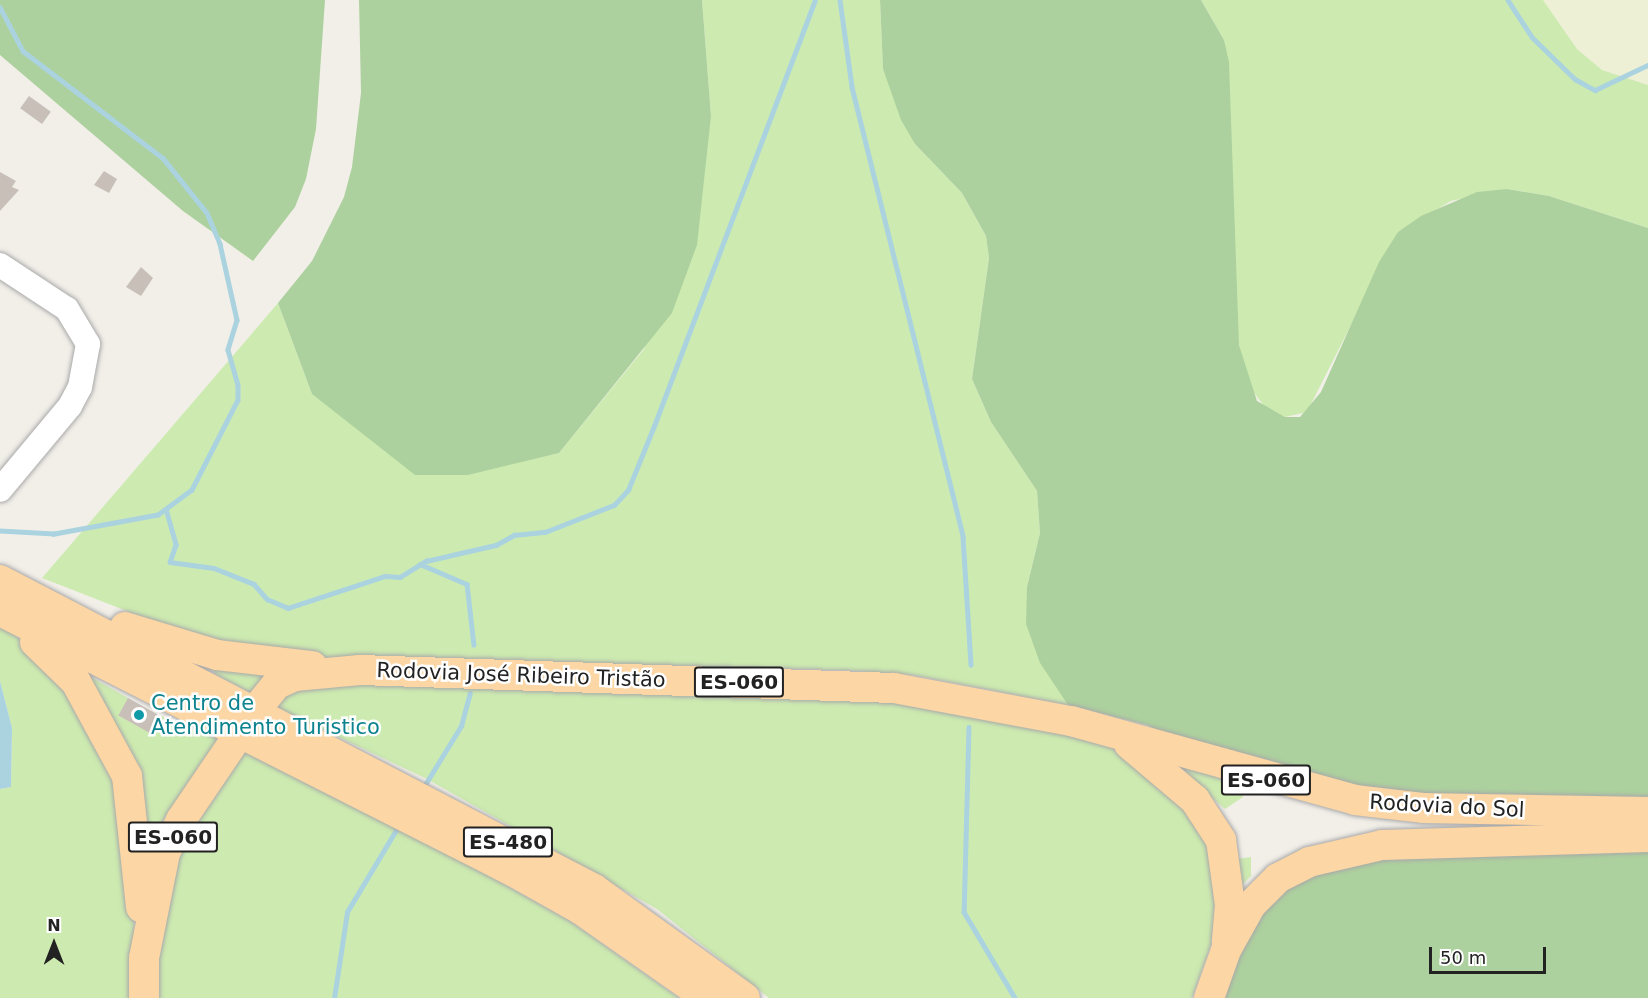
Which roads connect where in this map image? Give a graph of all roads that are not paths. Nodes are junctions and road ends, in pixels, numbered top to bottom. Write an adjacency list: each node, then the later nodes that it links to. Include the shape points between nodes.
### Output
1 (0, 265): 2 (street, via 67,309 88,344 83,379 70,406)
2 (0, 490)
3 (12, 585): 5 (main road, via 217,655); 6 (main road, ES-480)
4 (0, 611): 6 (main road, ES-480); 11 (main road, via 76,682 127,776 134,808)
5 (360, 670): 6 (main road, Rodovia José Ribeiro Tristão / ES-060, via 295,676 278,684); 7 (main road, Rodovia José Ribeiro Tristão / ES-060, via 894,688 983,701)
6 (248, 722): 11 (main road, Rodovia José Ribeiro Tristão / ES-060, via 181,820 165,853); 12 (main road, ES-480, via 580,909); 13 (main road, ES-480, via 594,889)
7 (1112, 733): 8 (main road, Rodovia do Sol / ES-060, via 1355,801 1423,808); 10 (main road, via 1145,754 1209,816 1221,840 1227,873)
8 (1648, 812)
9 (1648, 837): 10 (main road, Rodovia do Sol, via 1382,845 1319,858 1278,878 1251,905)
10 (1226, 950): 14 (main road)
11 (145, 983)
12 (707, 998)
13 (745, 998)
14 (1209, 998)

